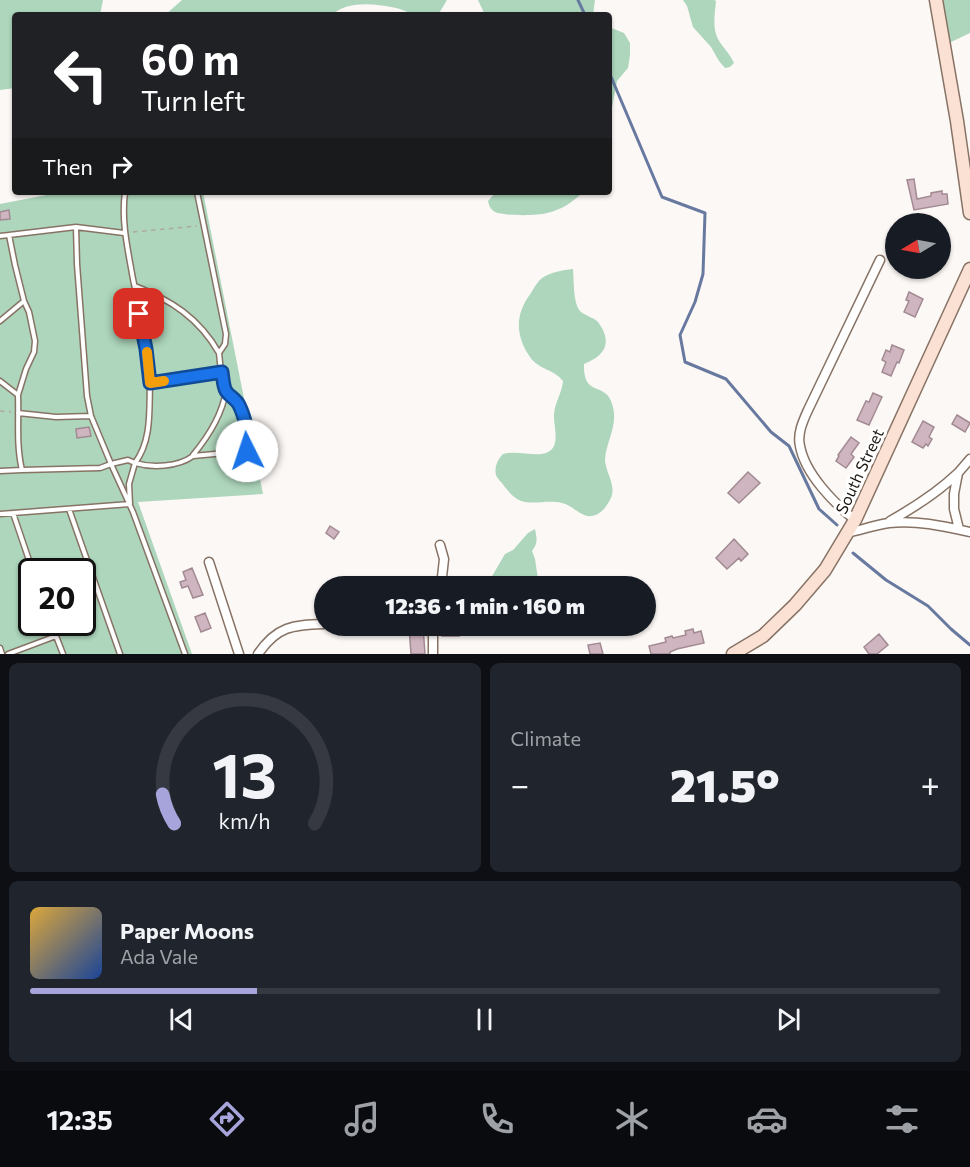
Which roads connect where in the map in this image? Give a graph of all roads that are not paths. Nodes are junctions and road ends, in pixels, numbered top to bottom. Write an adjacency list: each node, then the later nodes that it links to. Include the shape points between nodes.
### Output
1 (936, 0): 4 (main road)
2 (125, 195): 6 (lane)
3 (198, 195): 14 (lane, via 226,334)
4 (970, 213)
5 (76, 227): 6 (lane); 7 (lane); 21 (lane)
6 (124, 232): 11 (lane)
7 (9, 235): 8 (lane); 12 (lane)
8 (0, 236)
9 (880, 260): 33 (street, via 800,434 799,445 821,487)
10 (970, 269): 33 (main road, South Street)
11 (135, 286): 14 (lane, via 185,312 212,339); 17 (lane)
12 (24, 301): 13 (lane); 19 (lane, via 35,341)
13 (0, 321)
14 (219, 352): 15 (lane)
15 (222, 372): 17 (lane); 18 (lane)
16 (0, 381): 19 (lane)
17 (150, 383): 24 (lane, via 148,432)
18 (226, 391): 22 (lane, via 207,438); 22 (lane, via 243,414 249,450)
19 (18, 395): 20 (lane)
20 (18, 413): 21 (lane); 26 (lane)
21 (91, 416): 25 (lane)
22 (193, 456): 24 (lane, via 172,464)
23 (970, 459): 28 (street)
24 (135, 463): 25 (lane, via 128,460); 29 (lane, via 129,484)
25 (111, 464): 26 (lane, via 100,468); 29 (lane)
26 (22, 470): 27 (lane)
27 (0, 471)
28 (958, 473): 34 (street, via 921,503); 35 (street, via 954,509)
29 (130, 504): 30 (lane); 50 (lane)
30 (69, 509): 31 (lane); 49 (lane)
31 (13, 513): 32 (lane); 39 (lane)
32 (0, 514)
33 (855, 520): 37 (main road, South Street)
34 (887, 523): 35 (street, via 928,523); 37 (street)
35 (959, 529): 36 (street)
36 (970, 532)
37 (847, 533): 54 (main road, South Street, via 825,570 795,605 763,636)
38 (440, 545): 41 (street, via 444,559)
39 (28, 558)
40 (209, 562): 51 (street)
41 (442, 576)
42 (314, 625): 52 (street, via 279,632)
43 (56, 636): 47 (lane); 48 (lane)
44 (433, 636): 53 (street)
45 (0, 648): 46 (lane)
46 (2, 654)
47 (8, 654)
48 (63, 654)
49 (120, 654)
50 (185, 654)
51 (239, 654)
52 (258, 654)
53 (433, 654)
54 (734, 654)

